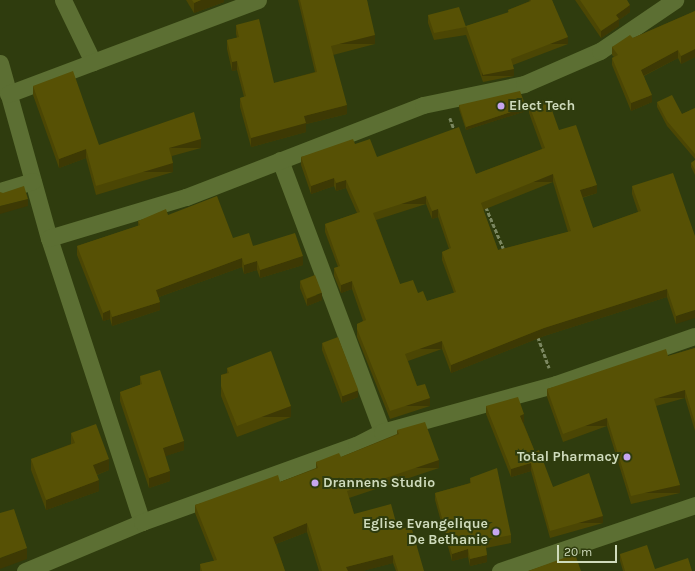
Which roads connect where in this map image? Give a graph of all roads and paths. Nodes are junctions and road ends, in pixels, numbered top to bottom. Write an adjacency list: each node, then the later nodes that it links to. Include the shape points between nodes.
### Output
1 (63, 0): 4 (street)
2 (258, 0): 4 (street)
3 (675, 0): 7 (street, via 600,51 524,84)
4 (92, 62): 6 (street)
5 (0, 64): 6 (street)
6 (8, 94): 10 (street)
7 (444, 100): 8 (path); 9 (street)
8 (457, 136)
9 (280, 160): 13 (street, via 186,196); 18 (street)
10 (32, 181): 11 (street); 13 (street)
11 (0, 191)
12 (484, 202): 14 (path)
13 (49, 238): 20 (street)
14 (505, 254)
15 (536, 334): 17 (path)
16 (695, 336): 17 (street)
17 (556, 384): 18 (street)
18 (382, 432): 20 (street, via 356,445)
19 (695, 505): 22 (street)
20 (142, 522): 21 (street)
21 (25, 571)
22 (500, 571)

